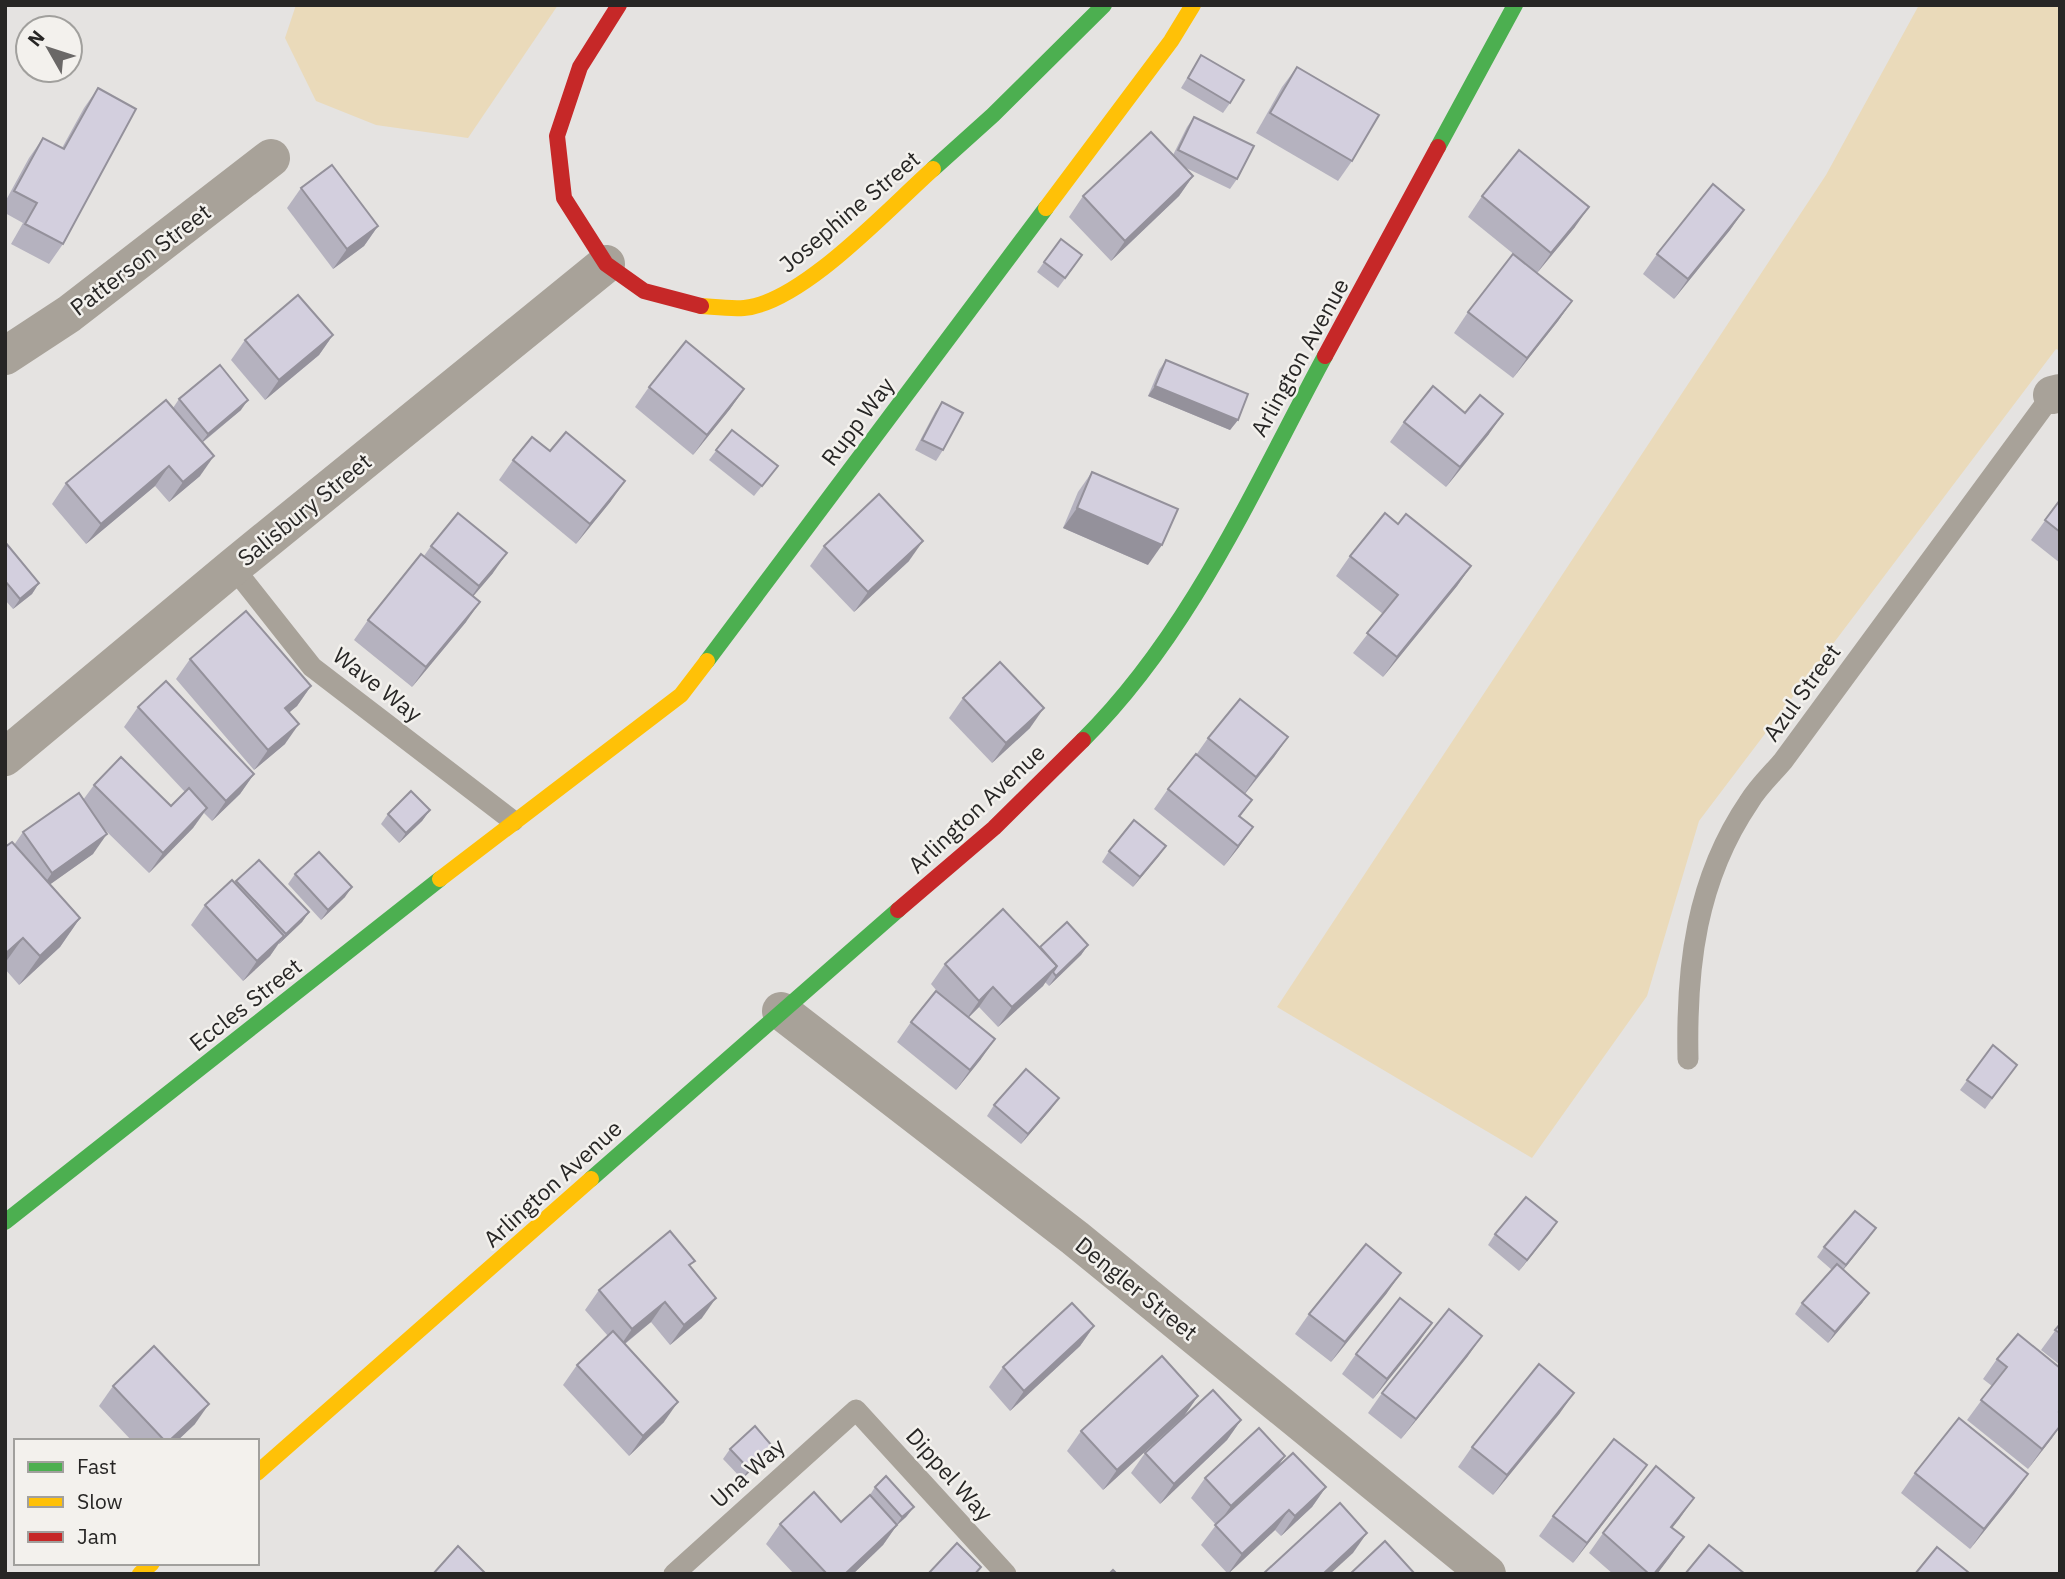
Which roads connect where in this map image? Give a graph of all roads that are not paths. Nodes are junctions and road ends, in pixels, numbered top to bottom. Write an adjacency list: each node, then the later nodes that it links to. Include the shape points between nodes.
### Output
1 (619, 5): 6 (street, Josephine Street, via 580,67 557,136 564,198)
2 (1104, 5): 6 (street, Josephine Street, via 908,194 790,291 746,308 692,306 644,291)
3 (1194, 5): 11 (street, Rupp Way, via 681,695)
4 (1516, 5): 12 (street, Arlington Avenue, via 1214,560 1150,664 1095,727 994,828)
5 (271, 158): 7 (street, Patterson Street, via 69,314)
6 (606, 264): 9 (street, Salisbury Street)
7 (5, 356)
8 (2056, 394): 13 (lane, Azul Street, via 1748,802 1714,868 1692,939)
9 (233, 567): 10 (street, Salisbury Street); 11 (lane, Wave Way, via 312,667)
10 (5, 757)
11 (513, 821): 14 (street, Eccles Street)
12 (781, 1011): 16 (street, Arlington Avenue); 19 (street, Dengler Street, via 1075,1238)
13 (1688, 1059)
14 (5, 1222)
15 (856, 1410): 17 (lane, Una Way); 18 (lane, Dippel Way)
16 (259, 1471)
17 (674, 1574)
18 (1006, 1574)
19 (1486, 1574)

